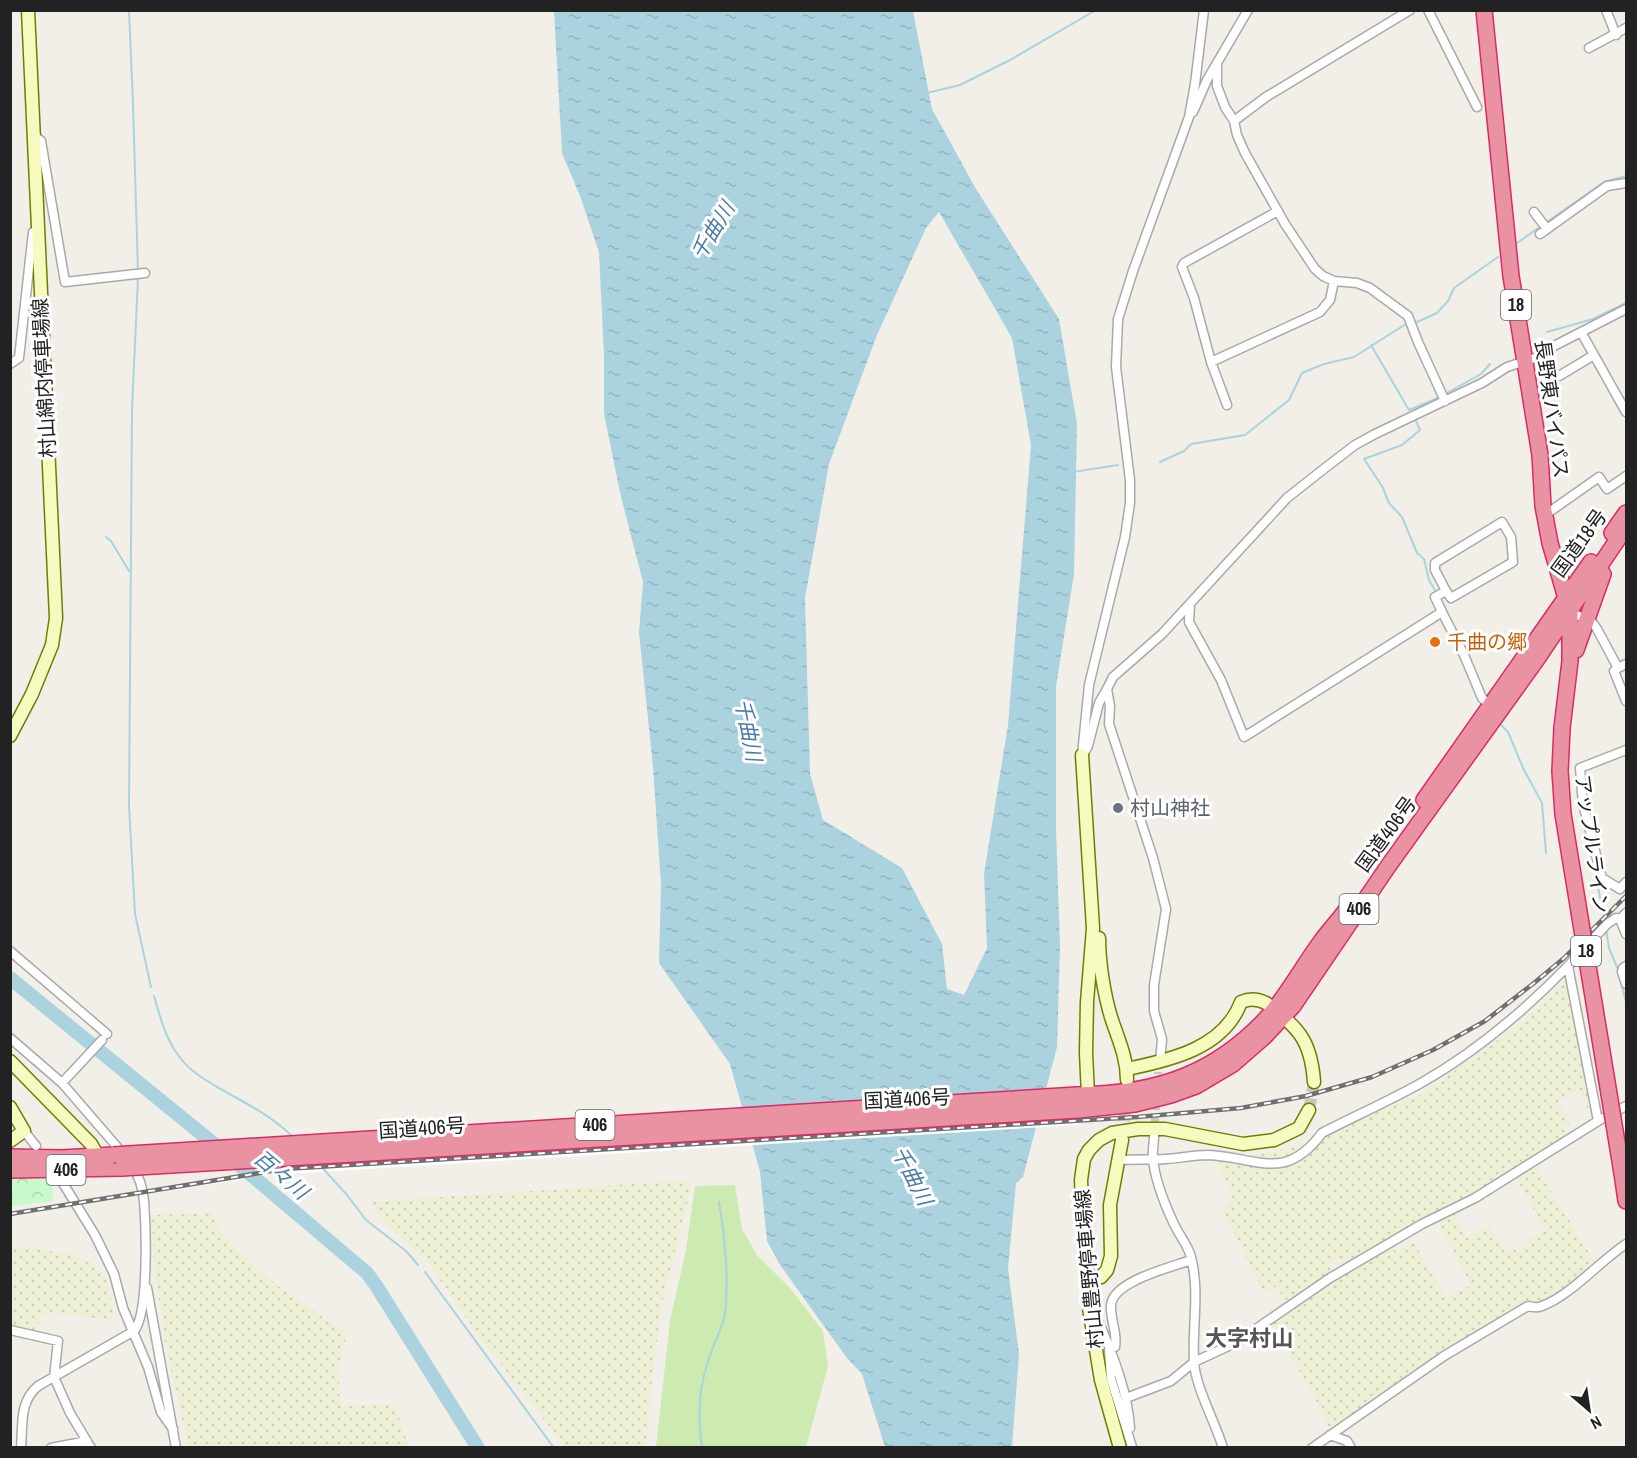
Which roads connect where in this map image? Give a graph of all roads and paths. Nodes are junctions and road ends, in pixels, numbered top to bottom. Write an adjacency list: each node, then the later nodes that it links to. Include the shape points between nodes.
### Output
1 (28, 10): 15 (main road, 村山綿内停車場線)
2 (1204, 10): 13 (street)
3 (1248, 10): 11 (street)
4 (1410, 10): 14 (street)
5 (1428, 10): 12 (street)
6 (1484, 10): 26 (highway, 長野東バイパス / 18, via 1511,276)
7 (1606, 10): 9 (street)
8 (1626, 28): 9 (street)
9 (1616, 35): 10 (street)
10 (1589, 48)
11 (1217, 63): 13 (street); 14 (street, via 1217,86)
12 (1477, 107)
13 (1189, 117): 51 (street, via 1118,319 1116,367 1130,503 1089,685)
14 (1234, 121): 17 (street, via 1245,153)
15 (34, 135): 19 (main road, 村山綿内停車場線); 20 (street, via 41,141 65,282)
16 (1626, 183): 18 (street, via 1607,186 1543,232)
17 (1278, 211): 21 (street, via 1315,269); 25 (street, via 1184,262 1182,267)
18 (1534, 212)
19 (37, 231): 27 (street, via 33,232 19,358); 49 (main road, 村山綿内停車場線, via 56,618 52,645)
20 (145, 273)
21 (1334, 281): 25 (street, via 1330,300 1320,312); 29 (street, via 1370,288 1408,316)
22 (1626, 309): 23 (street)
23 (1581, 332): 24 (street); 26 (street)
24 (1594, 355): 28 (street); 31 (street)
25 (1211, 362): 30 (street)
26 (1525, 362): 29 (street); 34 (highway, 長野東バイパス / 18)
27 (10, 364)
28 (1559, 376)
29 (1445, 401): 38 (street, via 1355,445 1287,498)
30 (1227, 405)
31 (1626, 412)
32 (1626, 476): 34 (street, via 1607,489 1599,477)
33 (1626, 513): 39 (highway, 国道18号)
34 (1545, 515): 39 (highway, 長野東バイパス / 18)
35 (1626, 527): 39 (highway, 国道18号)
36 (1626, 532): 41 (highway)
37 (1446, 591): 37 (street, via 1435,563 1502,522 1511,537 1513,561 1451,598); 40 (street, via 1435,597)
38 (1191, 604): 40 (street, via 1189,622 1221,680 1244,737); 46 (street, via 1113,677)
39 (1568, 605): 41 (street); 42 (highway, 国道406号 / 406); 44 (highway, アップルライン / 18); 48 (highway, 国道406号 / 406)
40 (1442, 612): 48 (street, via 1482,698)
41 (1585, 620): 44 (highway); 45 (street, via 1597,628)
42 (1537, 659): 44 (highway, via 1555,654); 48 (highway, 国道406号 / 406)
43 (1626, 664): 45 (street)
44 (1570, 665): 82 (highway, アップルライン / 18, bridge, via 1560,771 1563,814)
45 (1618, 668): 47 (street, via 1614,671)
46 (1107, 689): 51 (street); 63 (street, via 1112,736 1154,858 1167,909 1154,985 1154,1011 1162,1039)
47 (1626, 701)
48 (1494, 709): 60 (highway, 国道406号 / 406, via 1419,808)
49 (10, 735)
50 (1626, 750): 52 (street, via 1580,768 1583,804 1602,878 1620,889)
51 (1082, 755): 54 (main road)
52 (1626, 882)
53 (1623, 916): 55 (street); 57 (street, via 1607,924)
54 (1094, 928): 63 (main road, via 1099,932 1111,1016 1124,1051 1127,1074); 66 (main road)
55 (1626, 934)
56 (10, 951): 65 (street, via 105,1037)
57 (1568, 966): 70 (street); 78 (street, via 1476,1048 1421,1083 1322,1133 1312,1147 1296,1158 1278,1163 1206,1155)
58 (1626, 966): 59 (street, via 1622,972)
59 (1626, 984)
60 (1278, 1013): 63 (main road, via 1260,1000 1241,1002 1237,1013 1214,1038); 64 (main road, via 1297,1028 1306,1043); 66 (highway, 国道406号 / 406, via 1233,1064 1196,1086 1135,1104)
61 (10, 1038): 65 (street)
62 (10, 1061): 76 (main road)
63 (1159, 1067)
64 (1314, 1082)
65 (62, 1083): 85 (street, via 138,1174 144,1200)
66 (1081, 1100): 76 (highway, 国道406号 / 406, bridge); 80 (highway, 国道406号 / 406, bridge, via 122,1168)
67 (1626, 1106): 70 (street)
68 (10, 1107): 71 (main road)
69 (1309, 1110): 86 (main road, 村山豊野停車場線, via 1299,1128 1274,1140 1244,1144 1165,1129 1112,1133 1099,1140 1084,1159 1082,1180)
70 (1598, 1120): 91 (street, via 1475,1198 1330,1278 1237,1342)
71 (24, 1131): 74 (main road); 75 (street)
72 (1154, 1137): 78 (street)
73 (1122, 1140): 79 (main road)
74 (10, 1141)
75 (36, 1146)
76 (106, 1156): 77 (highway, 国道406号 / 406)
77 (10, 1157)
78 (1153, 1159): 79 (street); 84 (street, via 1173,1223)
79 (1120, 1160): 86 (main road, via 1110,1205 1111,1249 1107,1269 1101,1277)
80 (10, 1170)
81 (61, 1180): 89 (street, via 114,1274)
82 (1626, 1202)
83 (1626, 1244): 95 (street, via 1558,1296 1540,1307 1528,1306 1444,1356)
84 (1191, 1260): 90 (street, via 1144,1276 1115,1294 1111,1320 1116,1344); 91 (street, via 1197,1302)
85 (145, 1279): 89 (street, via 139,1325); 94 (street)
86 (1089, 1280): 87 (main road, 村山豊野停車場線)
87 (1089, 1308): 90 (street); 101 (main road, 村山豊野停車場線, via 1101,1380)
88 (10, 1330): 92 (street, via 58,1341)
89 (134, 1331): 92 (street); 94 (street, via 161,1412)
90 (1108, 1350): 93 (street); 97 (street, via 1111,1378)
91 (1194, 1362): 93 (street, via 1171,1381); 102 (street)
92 (54, 1377): 96 (street); 98 (street, via 27,1397)
93 (1126, 1398): 97 (street)
94 (173, 1429): 100 (street)
95 (1330, 1434): 103 (street); 104 (street, via 1347,1441)
96 (89, 1444): 99 (street)
97 (1132, 1447)
98 (21, 1448)
99 (51, 1448)
100 (176, 1448)
101 (1120, 1448)
102 (1223, 1448)
103 (1312, 1448)
104 (1351, 1448)

